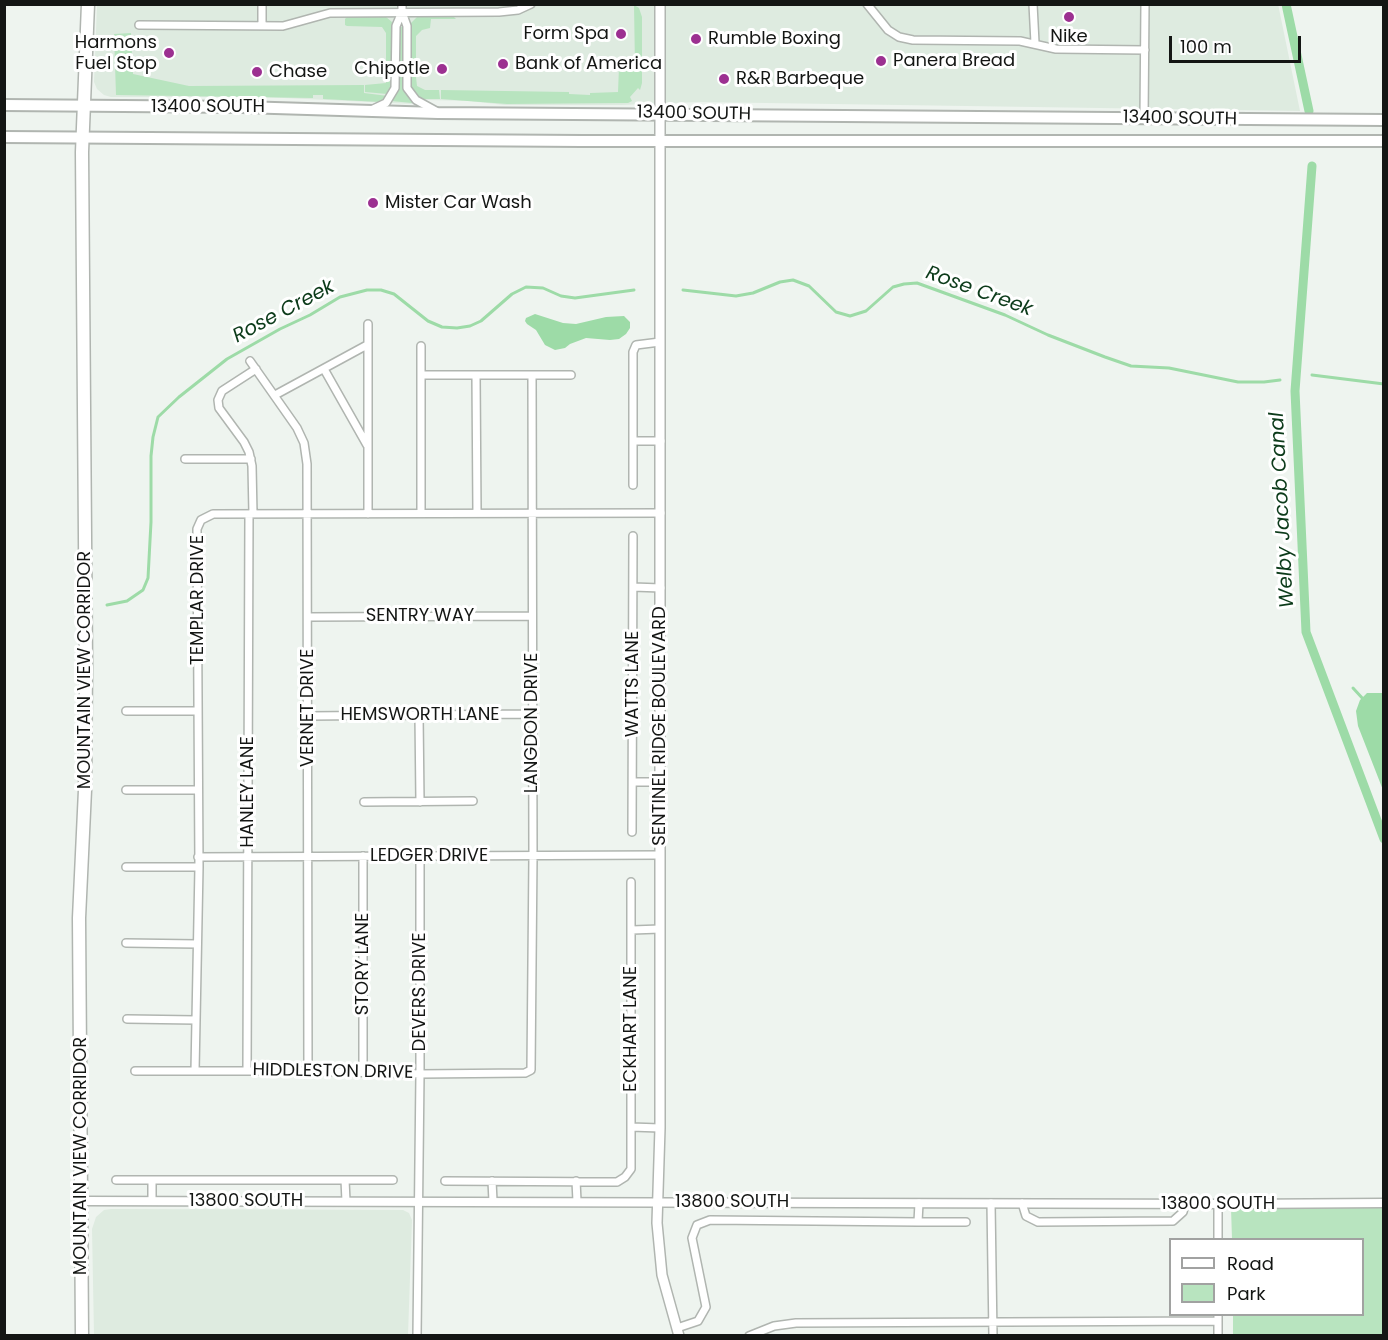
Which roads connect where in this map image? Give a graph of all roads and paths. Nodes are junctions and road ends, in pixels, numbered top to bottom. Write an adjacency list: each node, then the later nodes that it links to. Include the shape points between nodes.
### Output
1 (88, 4): 14 (highway, MOUNTAIN VIEW CORRIDOR)
2 (262, 4): 10 (street)
3 (531, 4): 8 (street, via 499,12)
4 (660, 4): 17 (main road, SENTINEL RIDGE BOULEVARD)
5 (867, 4): 11 (street, via 883,26 906,39)
6 (1033, 4): 11 (street)
7 (1145, 4): 12 (street)
8 (402, 8): 10 (street, via 330,13 288,25); 15 (street, via 396,26 393,94 386,103); 16 (street, via 407,88 416,100)
9 (139, 25): 10 (street)
10 (262, 26)
11 (1035, 43): 12 (street, via 1056,49)
12 (1145, 50): 18 (street)
13 (4, 105): 14 (main road, 13400 SOUTH)
14 (84, 105): 15 (main road, 13400 SOUTH); 21 (highway, MOUNTAIN VIEW CORRIDOR)
15 (367, 111): 16 (main road, 13400 SOUTH)
16 (438, 113): 17 (main road, 13400 SOUTH)
17 (660, 114): 18 (main road, 13400 SOUTH); 22 (main road, SENTINEL RIDGE BOULEVARD)
18 (1144, 118): 19 (main road, 13400 SOUTH)
19 (1383, 120)
20 (4, 137): 21 (main road, 13400 SOUTH)
21 (83, 138): 22 (main road, 13400 SOUTH); 99 (highway, MOUNTAIN VIEW CORRIDOR, via 86,688 79,918)
22 (660, 141): 23 (main road, 13400 SOUTH); 25 (main road, SENTINEL RIDGE BOULEVARD)
23 (1383, 141)
24 (368, 324): 26 (street)
25 (660, 342): 36 (street, via 636,345 633,352); 37 (main road, SENTINEL RIDGE BOULEVARD)
26 (367, 345): 30 (street); 38 (street)
27 (421, 346): 31 (street)
28 (250, 361): 29 (street, VERNET DRIVE)
29 (256, 369): 35 (street, VERNET DRIVE); 40 (street, HANLEY LANE, via 222,391 218,400 219,408 244,442)
30 (324, 369): 35 (street); 38 (street)
31 (421, 375): 32 (street); 42 (street)
32 (476, 375): 33 (street); 43 (street)
33 (532, 375): 34 (street); 44 (street, LANGDON DRIVE)
34 (571, 375)
35 (275, 395): 47 (street, VERNET DRIVE, via 304,443)
36 (633, 441): 37 (street); 41 (street)
37 (661, 441): 45 (main road, SENTINEL RIDGE BOULEVARD)
38 (368, 446): 48 (street)
39 (185, 459): 40 (street)
40 (251, 459): 46 (street, HANLEY LANE)
41 (633, 485)
42 (421, 513): 43 (street, TEMPLAR DRIVE); 48 (street, TEMPLAR DRIVE)
43 (477, 513): 44 (street, TEMPLAR DRIVE)
44 (532, 513): 45 (street, TEMPLAR DRIVE); 53 (street, LANGDON DRIVE)
45 (661, 513): 51 (main road, SENTINEL RIDGE BOULEVARD)
46 (251, 514): 47 (street, TEMPLAR DRIVE); 55 (street, TEMPLAR DRIVE, via 213,514 198,526); 68 (street, HANLEY LANE)
47 (308, 514): 48 (street, TEMPLAR DRIVE); 52 (street, VERNET DRIVE)
48 (369, 514)
49 (633, 537): 50 (street, WATTS LANE)
50 (633, 587): 51 (street); 59 (street, WATTS LANE)
51 (661, 588): 60 (main road, SENTINEL RIDGE BOULEVARD)
52 (308, 616): 53 (street, SENTRY WAY); 58 (street, VERNET DRIVE)
53 (532, 616): 56 (street, LANGDON DRIVE)
54 (126, 711): 55 (street)
55 (198, 711): 62 (street, TEMPLAR DRIVE)
56 (532, 714): 57 (street, HEMSWORTH LANE); 71 (street, LANGDON DRIVE)
57 (419, 715): 58 (street, HEMSWORTH LANE); 65 (street)
58 (309, 716): 73 (street, VERNET DRIVE)
59 (633, 782): 60 (street); 66 (street, WATTS LANE)
60 (660, 782): 67 (main road, SENTINEL RIDGE BOULEVARD)
61 (126, 790): 62 (street)
62 (198, 790): 72 (street, TEMPLAR DRIVE)
63 (473, 801): 65 (street)
64 (364, 802): 65 (street)
65 (420, 802)
66 (632, 832)
67 (660, 855): 71 (street, LEDGER DRIVE); 77 (main road, SENTINEL RIDGE BOULEVARD)
68 (248, 856): 72 (street, LEDGER DRIVE); 73 (street, LEDGER DRIVE); 86 (street, HANLEY LANE)
69 (363, 856): 70 (street, LEDGER DRIVE); 73 (street, LEDGER DRIVE); 88 (street, STORY LANE)
70 (420, 856): 71 (street, LEDGER DRIVE); 89 (street, DEVERS DRIVE)
71 (533, 856): 83 (street, LANGDON DRIVE)
72 (198, 857): 75 (street, TEMPLAR DRIVE)
73 (307, 857): 87 (street, VERNET DRIVE)
74 (126, 867): 75 (street)
75 (199, 867): 80 (street, TEMPLAR DRIVE)
76 (631, 882): 78 (street, ECKHART LANE)
77 (660, 929): 78 (street); 91 (main road, SENTINEL RIDGE BOULEVARD)
78 (632, 930): 90 (street, ECKHART LANE)
79 (126, 943): 80 (street)
80 (197, 944): 82 (street, TEMPLAR DRIVE)
81 (127, 1019): 82 (street)
82 (196, 1020): 85 (street, TEMPLAR DRIVE)
83 (531, 1070): 89 (street, HIDDLESTON DRIVE)
84 (135, 1071): 85 (street, HIDDLESTON DRIVE)
85 (195, 1071): 86 (street, HIDDLESTON DRIVE)
86 (247, 1071): 87 (street, HIDDLESTON DRIVE)
87 (308, 1071): 88 (street, HIDDLESTON DRIVE)
88 (363, 1072): 89 (street, HIDDLESTON DRIVE)
89 (420, 1074): 102 (street, DEVERS DRIVE)
90 (631, 1127): 91 (street); 98 (street, ECKHART LANE, via 631,1169 625,1177 617,1182)
91 (660, 1128): 105 (main road, SENTINEL RIDGE BOULEVARD)
92 (116, 1180): 93 (street)
93 (152, 1180): 94 (street); 100 (street)
94 (345, 1180): 95 (street); 101 (street)
95 (393, 1180)
96 (445, 1181): 97 (street)
97 (492, 1181): 98 (street); 103 (street)
98 (576, 1181): 104 (street)
99 (81, 1201): 100 (street, 13800 SOUTH); 118 (highway, MOUNTAIN VIEW CORRIDOR)
100 (152, 1201): 101 (street, 13800 SOUTH)
101 (346, 1201): 102 (street, 13800 SOUTH)
102 (419, 1201): 103 (street, 13800 SOUTH); 119 (street, DEVERS DRIVE)
103 (493, 1201): 104 (street, 13800 SOUTH)
104 (577, 1201): 105 (street, 13800 SOUTH)
105 (658, 1202): 106 (street, 13800 SOUTH); 117 (main road, SENTINEL RIDGE BOULEVARD, via 660,1258)
106 (919, 1203): 107 (street, 13800 SOUTH); 112 (street)
107 (991, 1203): 108 (street, 13800 SOUTH); 116 (street)
108 (1022, 1203): 110 (street, 13800 SOUTH); 110 (street, via 1026,1216 1038,1222 1173,1221 1184,1212)
109 (1383, 1203): 111 (street, 13800 SOUTH)
110 (1185, 1204): 111 (street, 13800 SOUTH)
111 (1218, 1204): 114 (street)
112 (918, 1222): 113 (street); 117 (street, via 710,1220 697,1225 692,1238 706,1307 698,1321)
113 (966, 1222)
114 (1218, 1238)
115 (1218, 1318): 116 (street); 122 (street)
116 (993, 1322): 120 (street, via 795,1323); 121 (street)
117 (678, 1332)
118 (82, 1335)
119 (417, 1335)
120 (749, 1335)
121 (993, 1335)
122 (1218, 1335)

